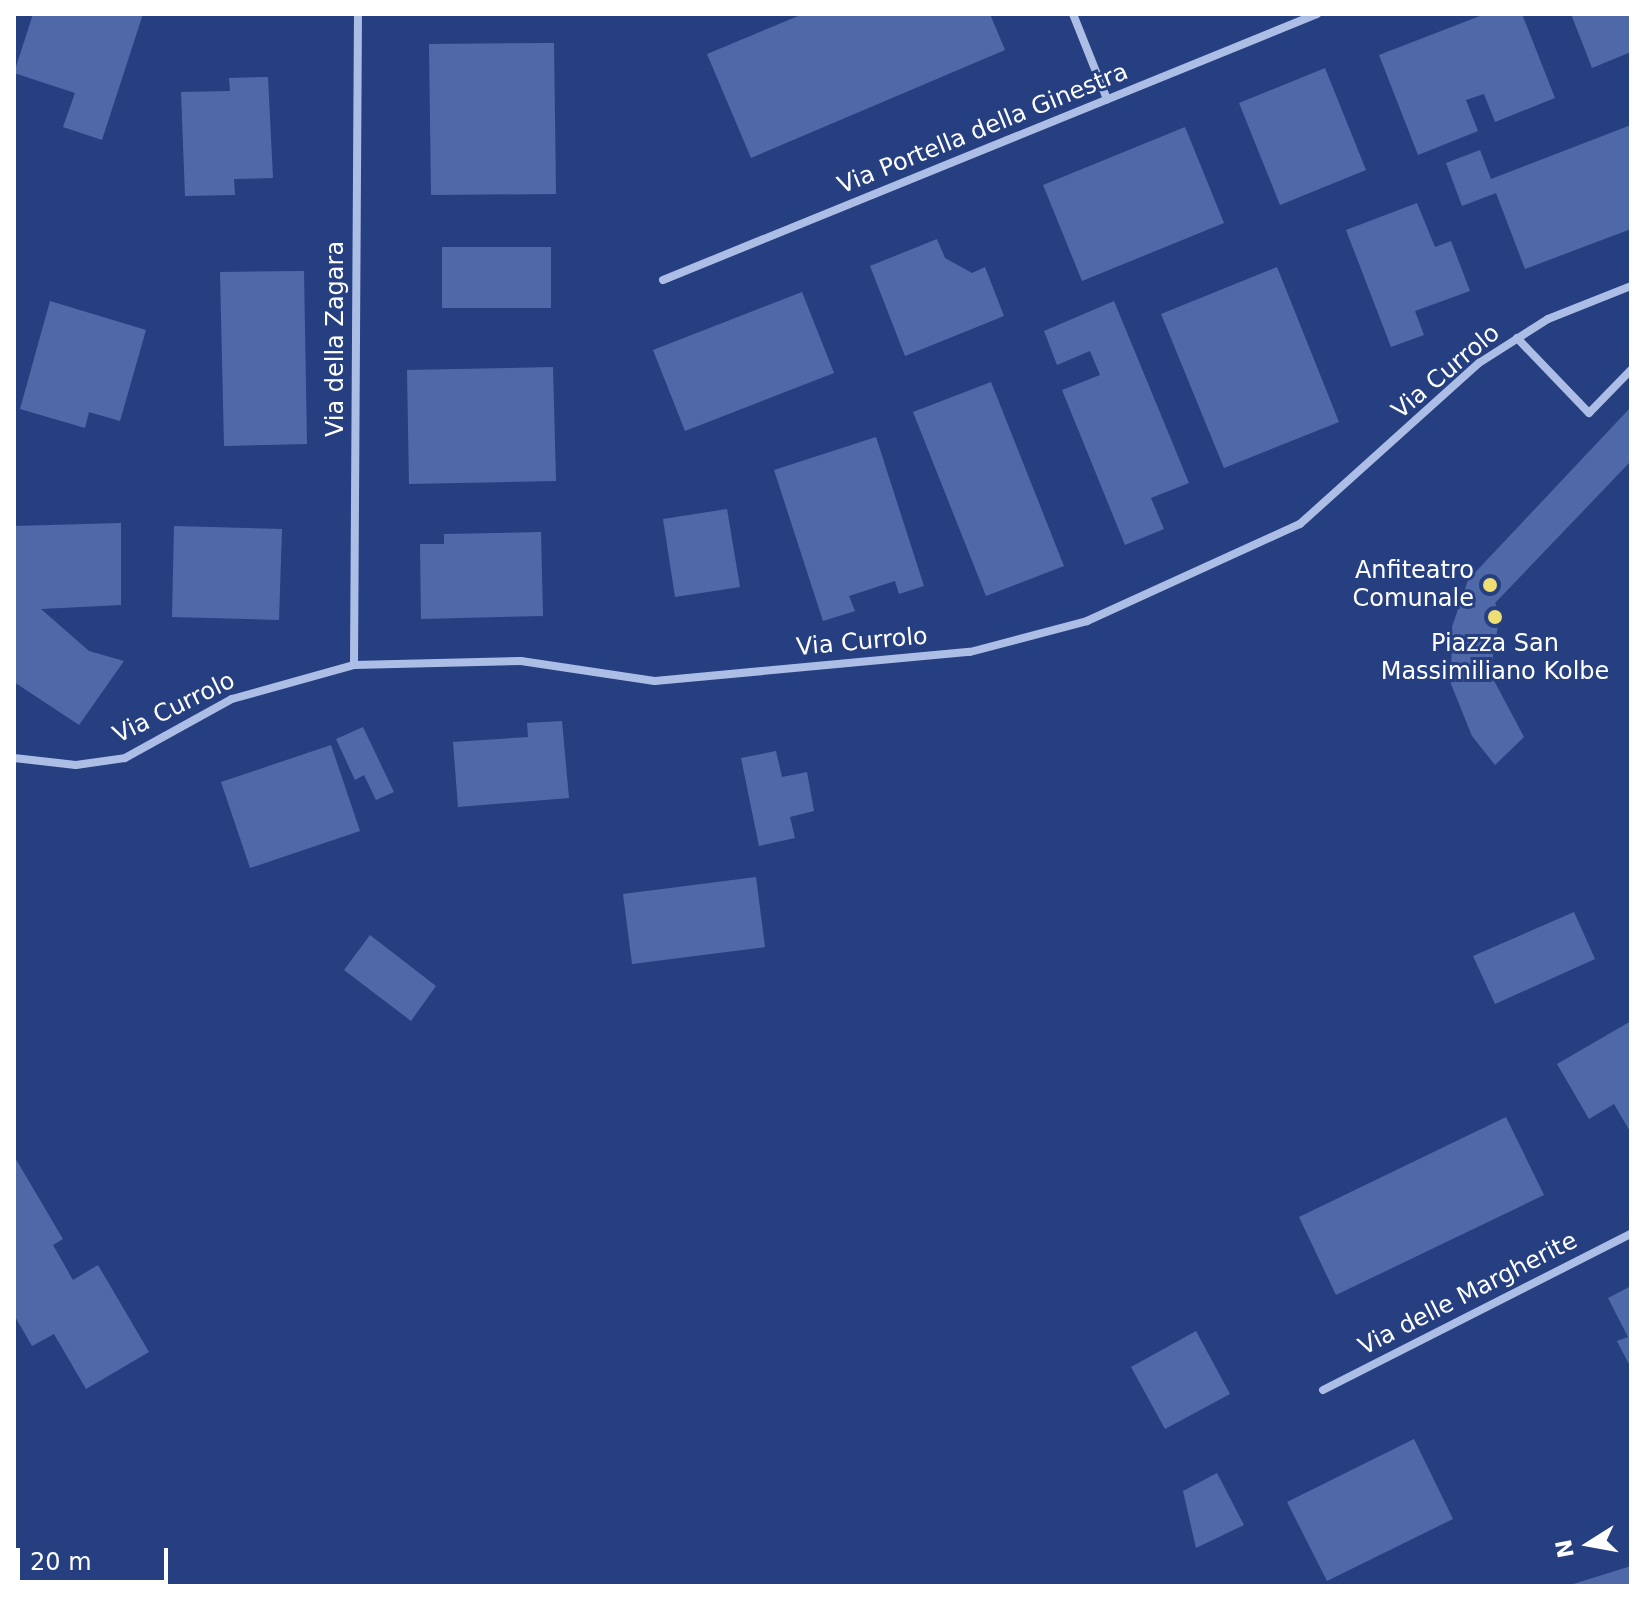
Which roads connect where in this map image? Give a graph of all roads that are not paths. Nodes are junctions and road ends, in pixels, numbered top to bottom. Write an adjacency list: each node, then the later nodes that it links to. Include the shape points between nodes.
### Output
1 (358, 14): 9 (street, Via della Zagara)
2 (1073, 14): 4 (street)
3 (1317, 14): 4 (street, Via Portella della Ginestra)
4 (1107, 99): 5 (street, Via Portella della Ginestra)
5 (663, 280)
6 (1631, 286): 7 (street, Via Currolo)
7 (1517, 338): 8 (street, via 1589,413); 9 (street, Via Currolo, via 1300,524 1087,621 970,652 655,681 521,661)
8 (1631, 370)
9 (354, 665): 10 (street, Via Currolo, via 232,699 125,758 76,765)
10 (14, 758)
11 (1631, 1234): 12 (street, Via delle Margherite)
12 (1323, 1390)

